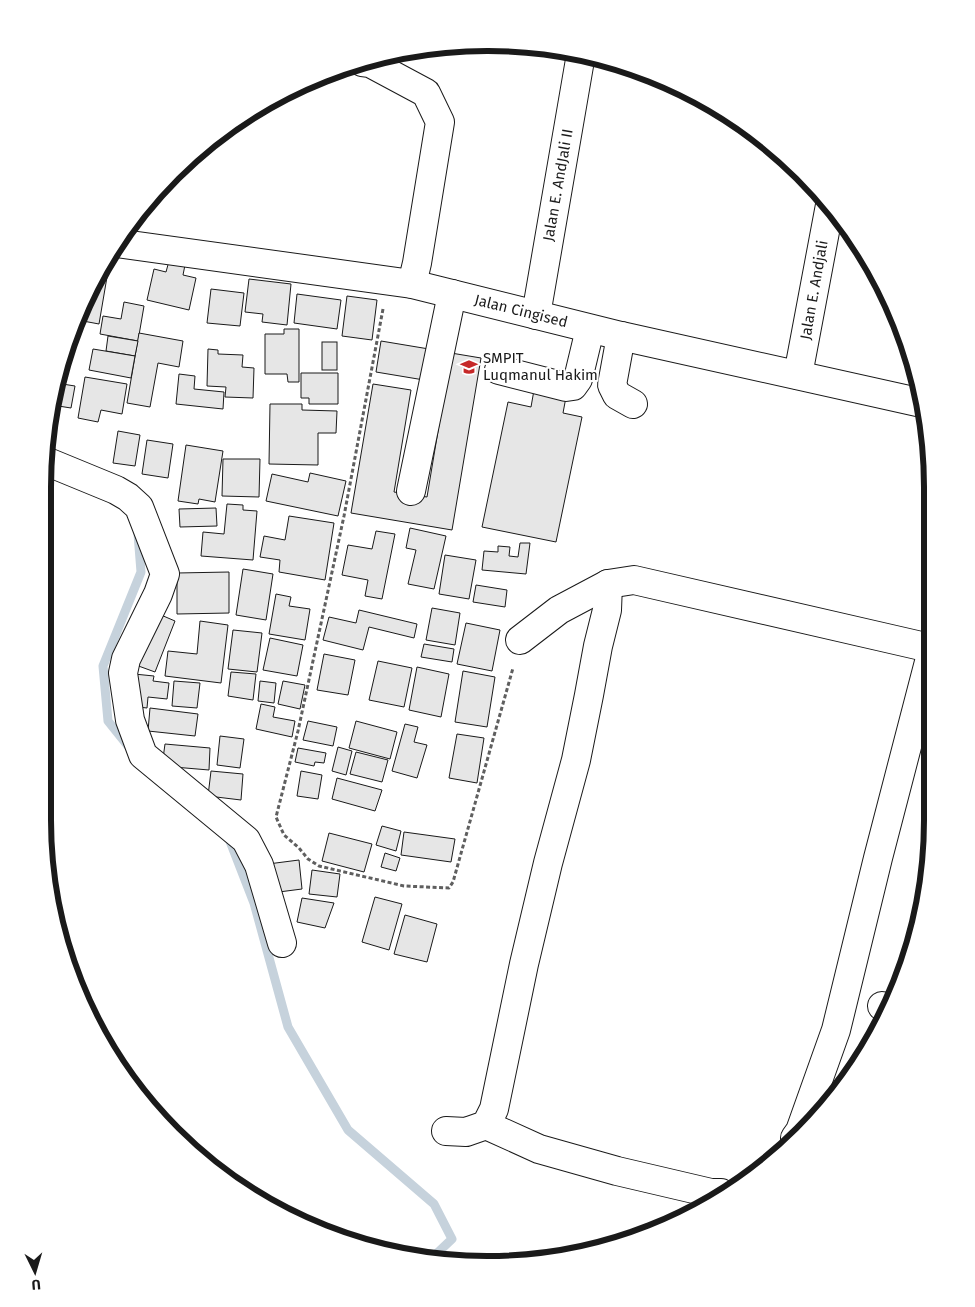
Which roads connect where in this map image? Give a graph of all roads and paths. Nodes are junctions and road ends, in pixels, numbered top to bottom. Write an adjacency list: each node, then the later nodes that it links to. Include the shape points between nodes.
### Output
1 (580, 61): 7 (street, Jalan E. AndJali II)
2 (375, 66): 5 (street, via 426,93 440,122 417,263)
3 (828, 215): 11 (street, Jalan E. Andjali)
4 (125, 244): 5 (street, Jalan Cingised)
5 (400, 282): 6 (street, Jalan Cingised); 17 (path, via 276,817 284,835 319,866 404,886 449,888)
6 (452, 294): 7 (street, Jalan Cingised); 15 (street)
7 (536, 315): 8 (street, Jalan Cingised)
8 (590, 329): 9 (street, Jalan Cingised); 10 (street, via 578,379 573,386)
9 (621, 336): 11 (street, Jalan Cingised); 13 (street, via 612,385 617,395)
10 (499, 370)
11 (798, 375): 12 (street, Jalan Cingised)
12 (915, 401)
13 (633, 404)
14 (52, 464): 20 (street, via 128,497 139,507 165,574 126,659 123,673 130,720 144,755 246,840 260,866)
15 (411, 491)
16 (608, 584): 17 (street, via 559,610); 18 (street, via 634,580); 22 (street, via 607,610 576,760 548,863 494,1109)
17 (520, 640)
18 (924, 647)
19 (924, 681): 21 (street, via 836,1030)
20 (282, 943)
21 (804, 1119)
22 (486, 1125): 23 (street, via 466,1132); 24 (street, via 539,1149)
23 (446, 1131)
24 (712, 1193)

